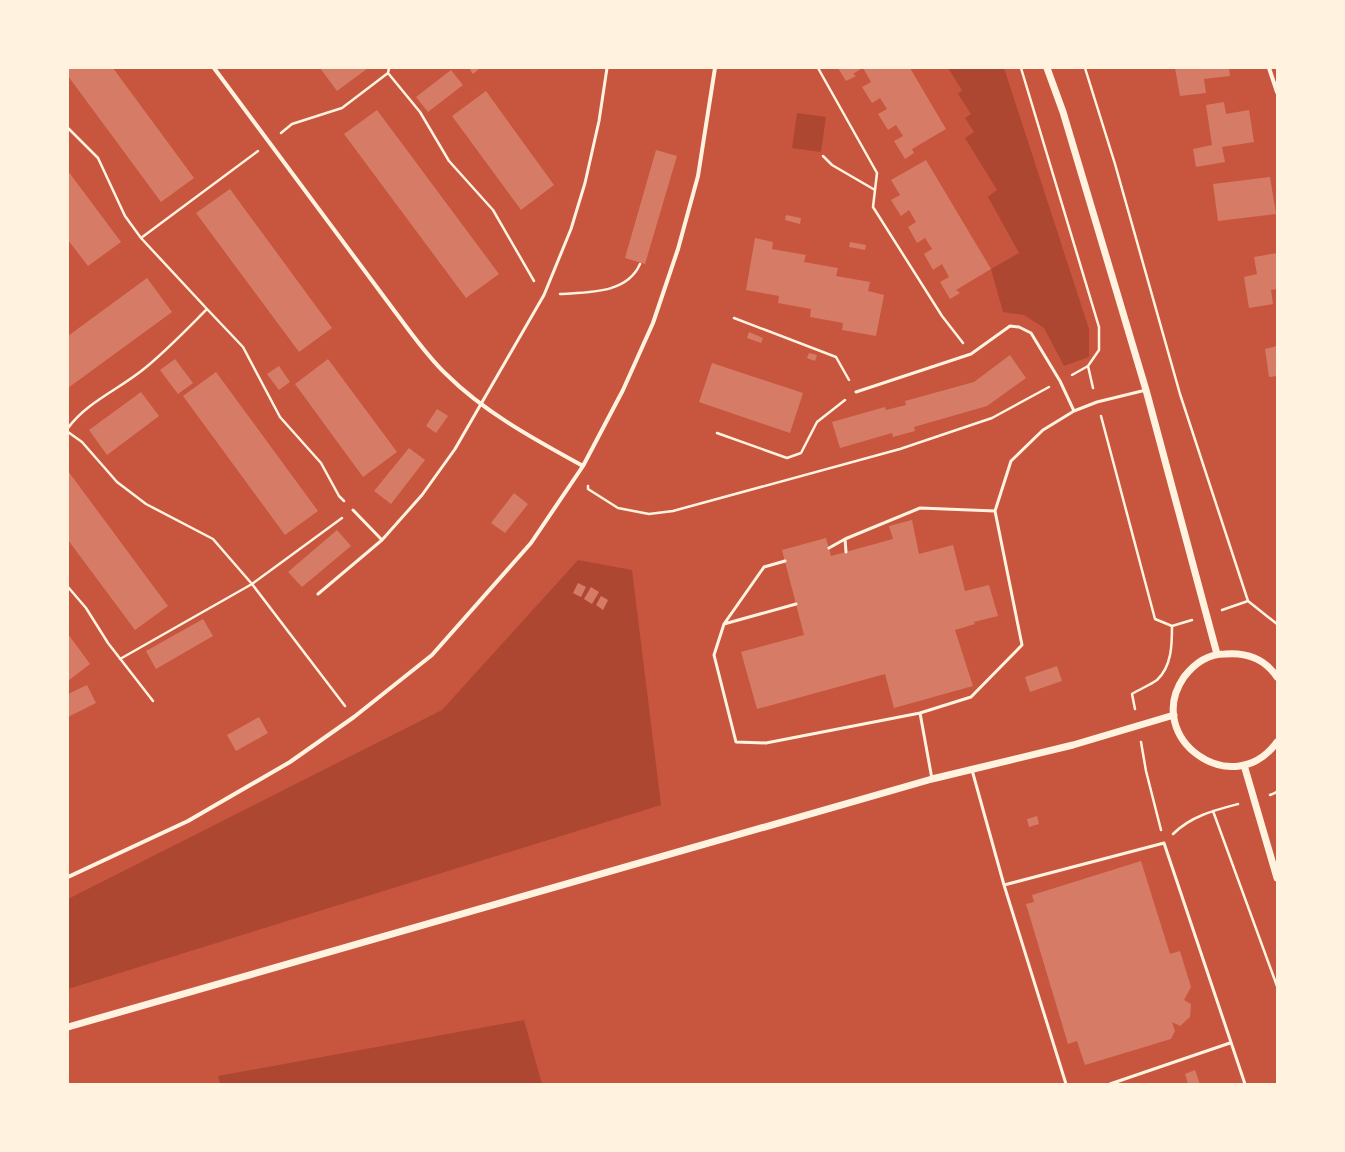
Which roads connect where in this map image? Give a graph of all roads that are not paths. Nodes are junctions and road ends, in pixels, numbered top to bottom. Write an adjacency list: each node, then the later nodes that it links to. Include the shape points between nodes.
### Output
1 (214, 68): 9 (street, via 424,350 446,374)
2 (607, 68): 9 (lane, via 599,121 571,229 544,295)
3 (715, 68): 11 (street, via 698,176 678,249 653,323 629,377)
4 (1047, 68): 7 (street, via 1063,112)
5 (1269, 68): 6 (street)
6 (1277, 92)
7 (1146, 390): 10 (lane, via 1097,402); 22 (street)
8 (856, 392): 10 (lane, via 971,354 1010,326 1020,327 1031,333 1060,381)
9 (480, 404): 11 (street); 15 (lane, via 455,449 422,496)
10 (1074, 411): 13 (lane, via 1042,430 1012,461)
11 (583, 466): 30 (street, via 532,543 432,655 354,717 290,762 188,821)
12 (354, 510): 15 (lane)
13 (995, 511): 14 (lane, via 920,508); 24 (lane, via 1022,645 971,697)
14 (845, 539): 16 (lane); 17 (lane)
15 (382, 540): 19 (lane)
16 (829, 548)
17 (846, 552)
18 (785, 561): 21 (lane, via 764,567)
19 (318, 594)
20 (796, 604): 21 (lane)
21 (724, 624): 24 (lane, via 714,655 736,742 766,743)
22 (1218, 654): 23 (street, via 1237,653 1256,658); 25 (street, via 1202,660 1180,683 1174,698)
23 (1277, 677)
24 (920, 712): 29 (lane)
25 (1174, 714): 27 (street, via 1179,733 1190,750 1206,761 1224,767); 28 (street, via 1073,745)
26 (1277, 742): 27 (street, via 1272,750)
27 (1244, 765): 31 (street)
28 (971, 769): 29 (street); 32 (lane)
29 (932, 779): 33 (street)
30 (68, 877)
31 (1277, 878)
32 (1004, 885): 34 (lane, via 1164,843); 35 (lane)
33 (68, 1027)
34 (1230, 1043): 36 (lane); 37 (lane)
35 (1066, 1084)
36 (1110, 1084)
37 (1245, 1084)

